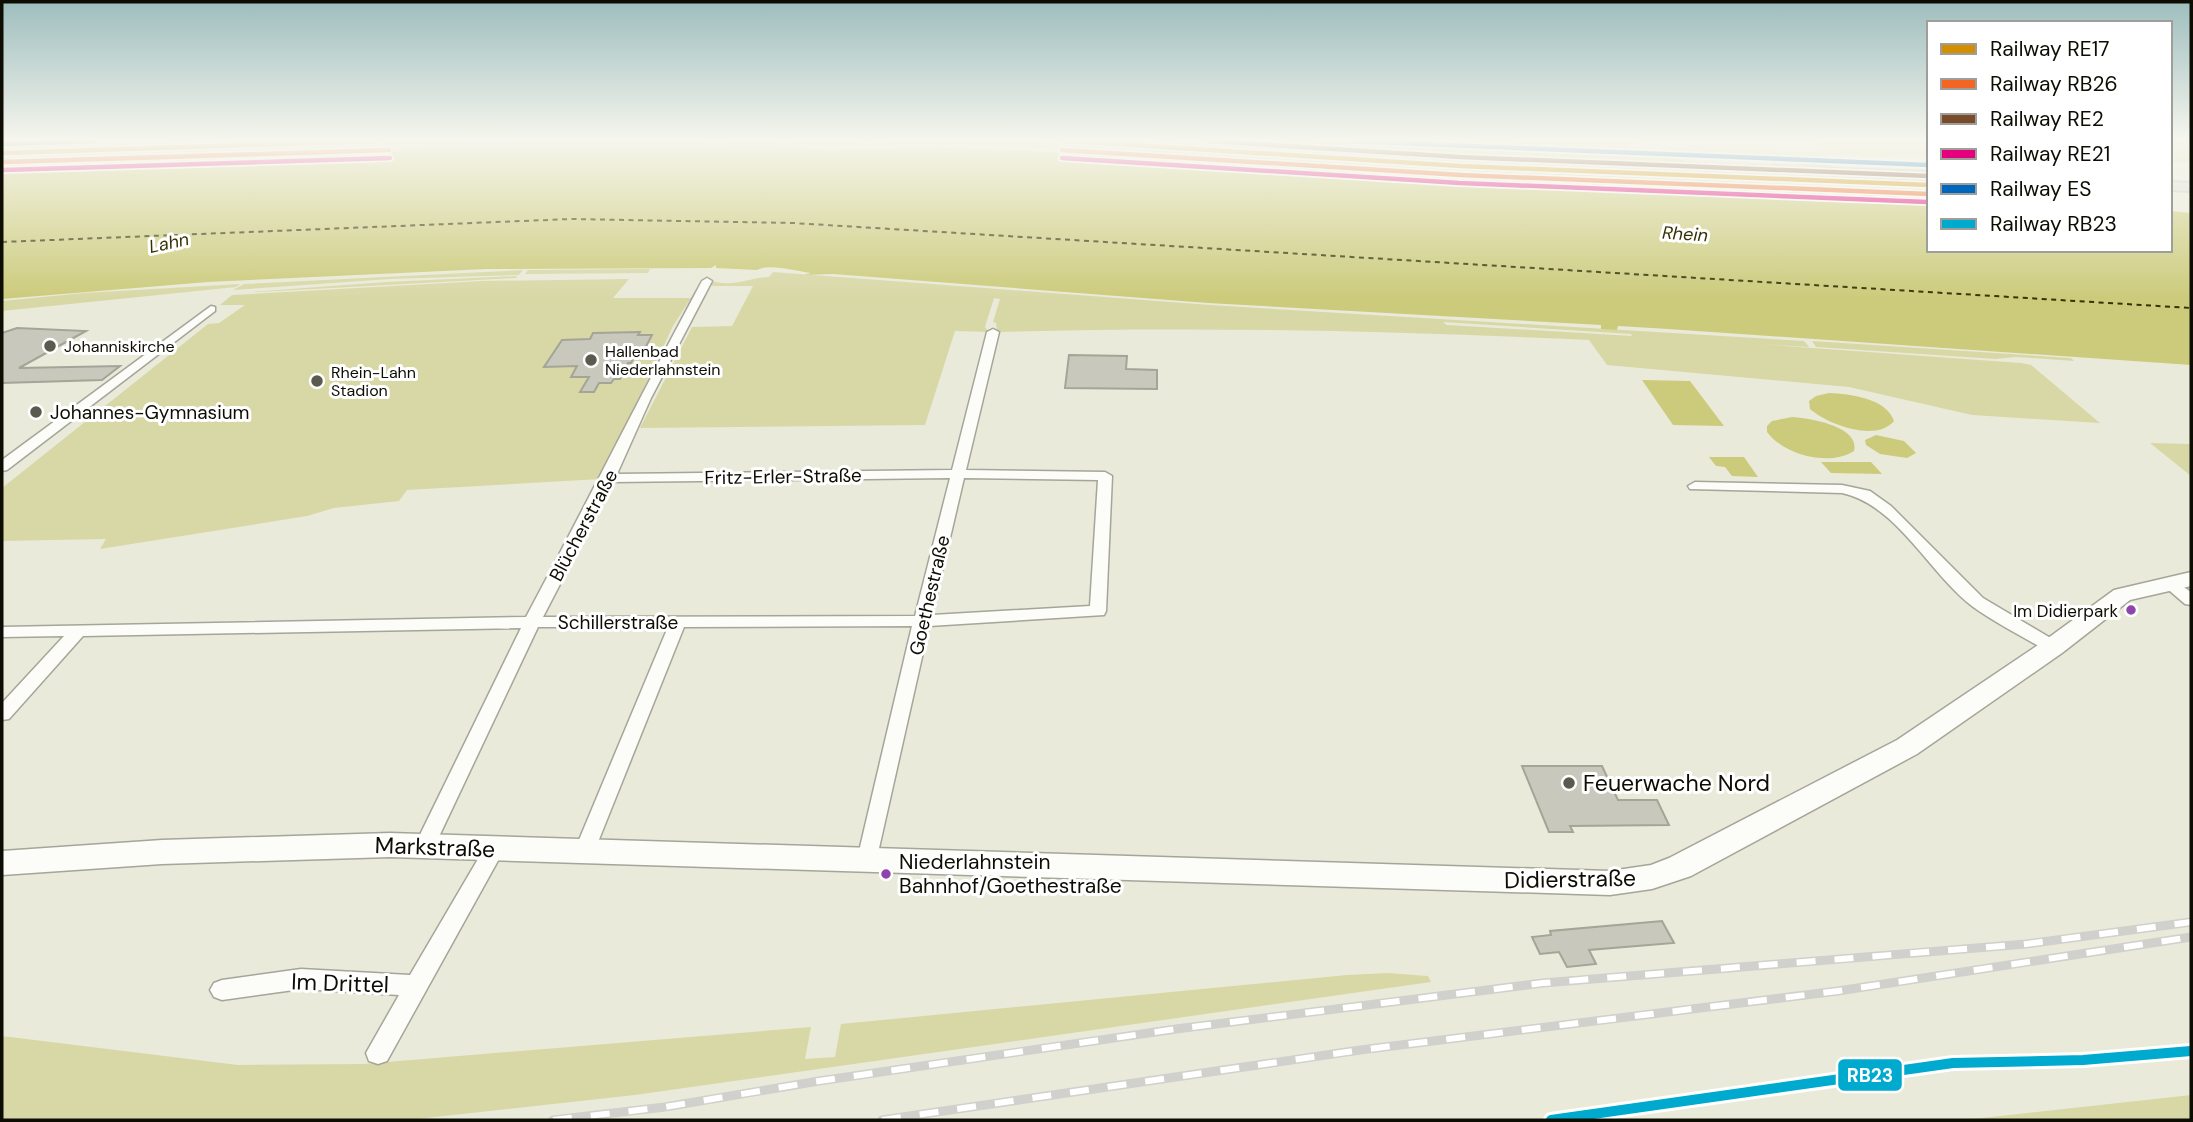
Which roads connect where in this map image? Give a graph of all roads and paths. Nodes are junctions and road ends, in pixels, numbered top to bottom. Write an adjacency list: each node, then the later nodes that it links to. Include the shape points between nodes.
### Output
1 (707, 281): 7 (street, Blücherstraße)
2 (211, 309): 4 (street)
3 (993, 332): 5 (street, Goethestraße)
4 (2, 467)
5 (958, 474): 6 (street, Fritz-Erler-Straße); 7 (street, Fritz-Erler-Straße); 10 (street, Goethestraße)
6 (1105, 476): 10 (street, Schillerstraße, via 1098,611)
7 (608, 478): 11 (street, Blücherstraße)
8 (1695, 486): 15 (street, via 1842,489 1865,494 1886,509 1977,602)
9 (2184, 587): 15 (street, Didierstraße, via 2122,595)
10 (922, 621): 12 (street, Schillerstraße); 20 (street, Goethestraße)
11 (531, 622): 12 (street, Schillerstraße); 13 (street, Schillerstraße); 17 (street, Blücherstraße)
12 (678, 622): 19 (street)
13 (78, 631): 14 (street, Schillerstraße); 16 (street)
14 (2, 632)
15 (2053, 647): 20 (street, Didierstraße, via 1907,747 1680,867 1652,877 1610,883 1558,882)
16 (2, 713)
17 (425, 845): 18 (street, Markstraße); 21 (street, Markstraße, via 162,852)
18 (495, 848): 19 (street, Markstraße); 22 (street, Im Drittel)
19 (584, 852): 20 (street, Markstraße)
20 (868, 860)
21 (2, 863)
22 (417, 986): 23 (street, Im Drittel, via 301,979); 24 (street, Im Drittel)
23 (222, 990)
24 (378, 1053)

